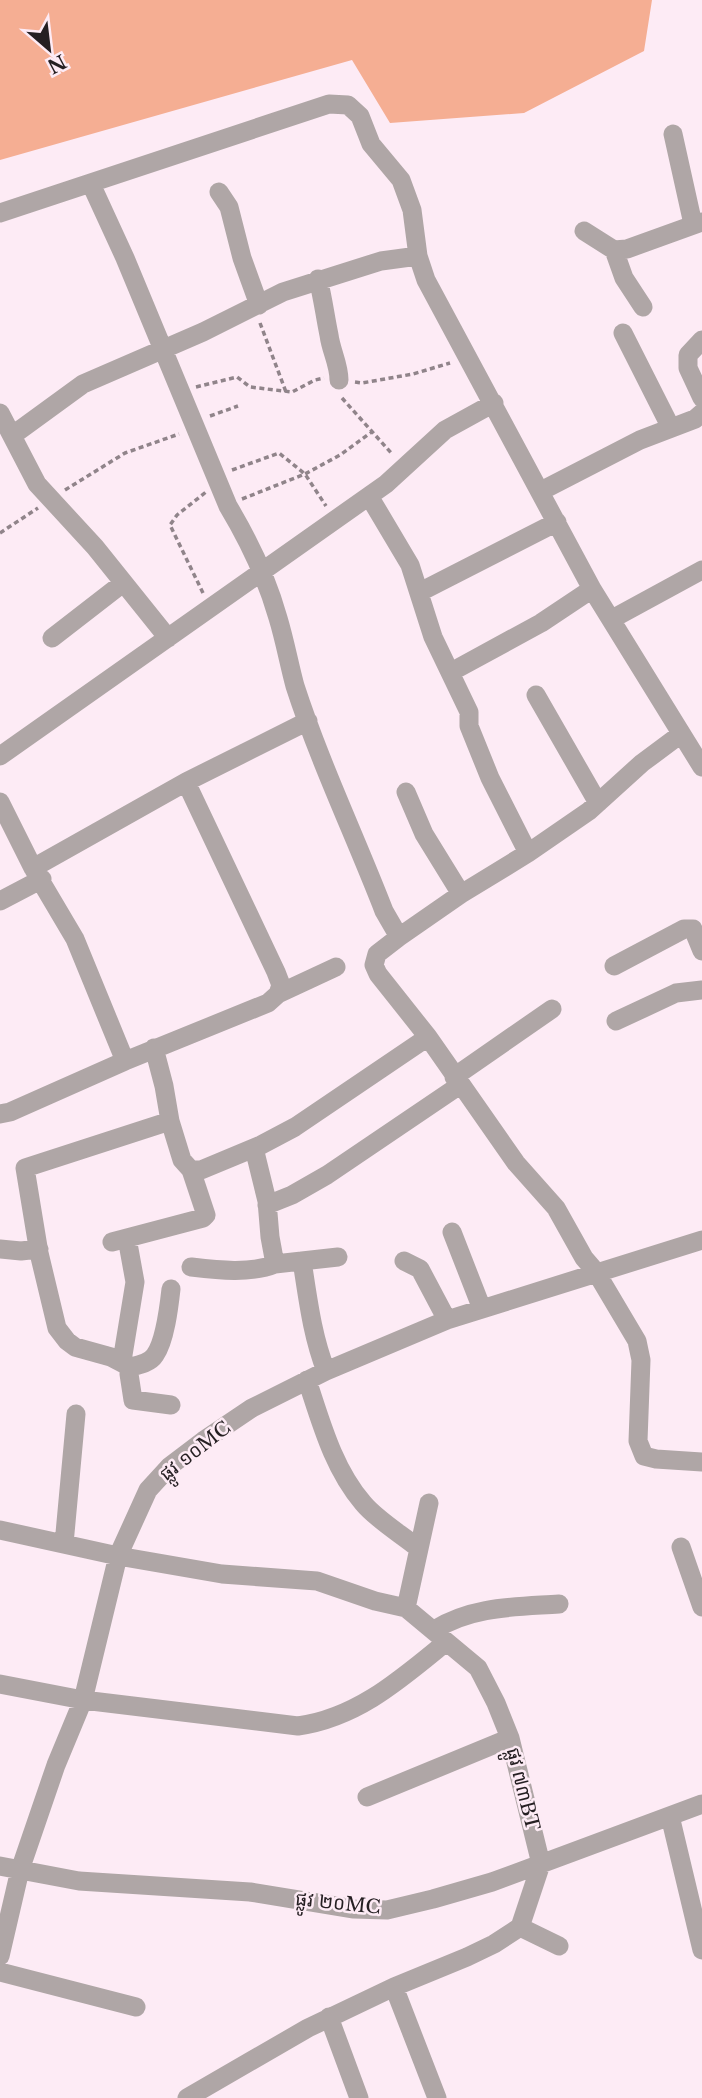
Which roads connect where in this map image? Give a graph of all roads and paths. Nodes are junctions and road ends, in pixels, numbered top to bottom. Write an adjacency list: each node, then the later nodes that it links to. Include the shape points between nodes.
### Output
1 (673, 134): 5 (street)
2 (91, 184): 4 (street); 8 (street, via 329,104 348,105 360,116 371,144 401,180 412,210); 14 (street)
3 (219, 192): 10 (street, via 229,207)
4 (0, 213)
5 (697, 223): 7 (street)
6 (584, 231): 7 (street)
7 (614, 250): 11 (street, via 624,278)
8 (418, 256): 9 (street); 18 (street, via 426,280)
9 (318, 279): 10 (street); 15 (street)
10 (256, 306): 14 (street); 16 (path)
11 (643, 307)
12 (624, 333): 23 (street)
13 (702, 340): 17 (street, via 688,355 688,368)
14 (161, 349): 22 (street); 25 (street, via 83,384)
15 (339, 380): 24 (path, via 341,396)
16 (286, 392)
17 (702, 398)
18 (494, 403): 26 (street, via 445,430); 29 (street)
19 (238, 406): 22 (path)
20 (0, 413): 25 (street)
21 (702, 413): 23 (street)
22 (193, 425): 28 (street); 31 (path, via 125,453)
23 (671, 428): 29 (street)
24 (373, 431): 26 (path); 27 (path)
25 (13, 435): 31 (street, via 37,484)
26 (404, 467): 30 (street)
27 (305, 474): 28 (path, via 279,453); 32 (path); 33 (path)
28 (219, 481): 32 (street); 41 (path, via 170,525)
29 (541, 491): 34 (street)
30 (369, 496): 33 (street); 40 (street, via 410,565)
31 (50, 499): 35 (path); 38 (street)
32 (228, 506): 37 (street)
33 (335, 520): 37 (street)
34 (556, 522): 39 (street); 40 (street)
35 (0, 533)
36 (702, 570): 42 (street)
37 (261, 572): 41 (street); 47 (street)
38 (124, 583): 43 (street); 44 (street)
39 (592, 589): 42 (street); 45 (street)
40 (420, 592): 45 (street, via 433,638)
41 (210, 608): 44 (street)
42 (611, 619): 48 (street)
43 (52, 638)
44 (168, 638): 49 (street)
45 (451, 672): 55 (street, via 490,778)
46 (536, 695): 54 (street)
47 (308, 721): 51 (street); 59 (street, via 384,911)
48 (681, 734): 50 (street); 54 (street)
49 (0, 756)
50 (702, 767)
51 (186, 782): 56 (street); 64 (street, via 276,972 281,985)
52 (406, 792): 57 (street, via 424,834)
53 (0, 802): 56 (street)
54 (598, 803): 55 (street)
55 (528, 853): 57 (street)
56 (38, 873): 58 (street); 69 (street, via 75,939)
57 (461, 894): 59 (street)
58 (0, 901)
59 (399, 937): 67 (street, via 377,954 374,965)
60 (702, 951): 61 (street, via 693,929 684,929)
61 (614, 966)
62 (336, 967): 64 (street)
63 (702, 990): 66 (street, via 677,993)
64 (278, 994): 68 (street, via 268,1003)
65 (552, 1009): 70 (street)
66 (616, 1021)
67 (428, 1037): 70 (street); 73 (street, via 295,1127)
68 (154, 1048): 69 (street); 72 (street)
69 (125, 1060): 71 (street)
70 (457, 1081): 75 (street, via 327,1175); 85 (street, via 516,1163 556,1208)
71 (0, 1114)
72 (170, 1121): 74 (street, via 182,1160); 79 (street, via 25,1168)
73 (254, 1148): 74 (street); 75 (street)
74 (191, 1170): 89 (street, via 206,1215 203,1218 120,1240 135,1282)
75 (267, 1205): 83 (street)
76 (452, 1232): 87 (street)
77 (702, 1240): 85 (street, ផ្លូវ ១០MC)
78 (0, 1249): 79 (street)
79 (39, 1249): 89 (street, via 57,1328 75,1347)
80 (338, 1256): 81 (street)
81 (302, 1261): 83 (street); 90 (street, via 311,1323)
82 (404, 1261): 88 (street, via 420,1269)
83 (275, 1264): 84 (street, via 216,1270)
84 (191, 1266)
85 (596, 1272): 87 (street, ផ្លូវ ១០MC); 94 (street, via 638,1340 638,1441 643,1456)
86 (171, 1289): 89 (street, via 167,1321 155,1356 145,1363)
87 (482, 1309): 88 (street, ផ្លូវ ១០MC)
88 (447, 1320): 90 (street, ផ្លូវ ១០MC)
89 (126, 1364): 92 (street, via 133,1400)
90 (326, 1371): 91 (street, ផ្លូវ ១០MC)
91 (307, 1380): 99 (street, via 346,1480 364,1505); 100 (street, ផ្លូវ ១០MC, via 252,1408 170,1466 148,1490)
92 (171, 1405)
93 (76, 1414): 97 (street)
94 (702, 1462)
95 (429, 1503): 99 (street)
96 (0, 1530): 97 (street, ផ្លូវ ៧៣BT)
97 (64, 1544): 100 (street, ផ្លូវ ៧៣BT)
98 (681, 1546): 102 (street)
99 (418, 1548): 103 (street)
100 (118, 1556): 103 (street, ផ្លូវ ៧៣BT, via 222,1574 317,1581); 106 (street, ផ្លូវ ១០MC)
101 (559, 1604): 104 (street, via 483,1610 443,1625)
102 (702, 1607)
103 (406, 1608): 104 (street, ផ្លូវ ៧៣BT)
104 (439, 1637): 106 (street, via 394,1684 349,1713 322,1723 298,1726); 107 (street, ផ្លូវ ៧៣BT, via 478,1668)
105 (0, 1684): 106 (street)
106 (83, 1700): 113 (street, ផ្លូវ ១០MC)
107 (510, 1738): 108 (street); 111 (street, ផ្លូវ ៧៣BT)
108 (367, 1797)
109 (702, 1804): 110 (street, ផ្លូវ ២០MC)
110 (670, 1816): 111 (street, ផ្លូវ ២០MC); 116 (street)
111 (541, 1864): 113 (street, ផ្លូវ ២០MC, via 387,1910 250,1892 79,1881); 114 (street)
112 (0, 1866): 113 (street, ផ្លូវ ២០MC)
113 (20, 1870): 117 (street, ផ្លូវ ១០MC)
114 (520, 1927): 115 (street); 119 (street, via 476,1953)
115 (559, 1946)
116 (702, 1950)
117 (0, 1956)
118 (0, 1972): 120 (street)
119 (394, 1987): 121 (street); 124 (street)
120 (136, 2007)
121 (330, 2017): 122 (street); 123 (street)
122 (187, 2098)
123 (359, 2098)
124 (437, 2098)

